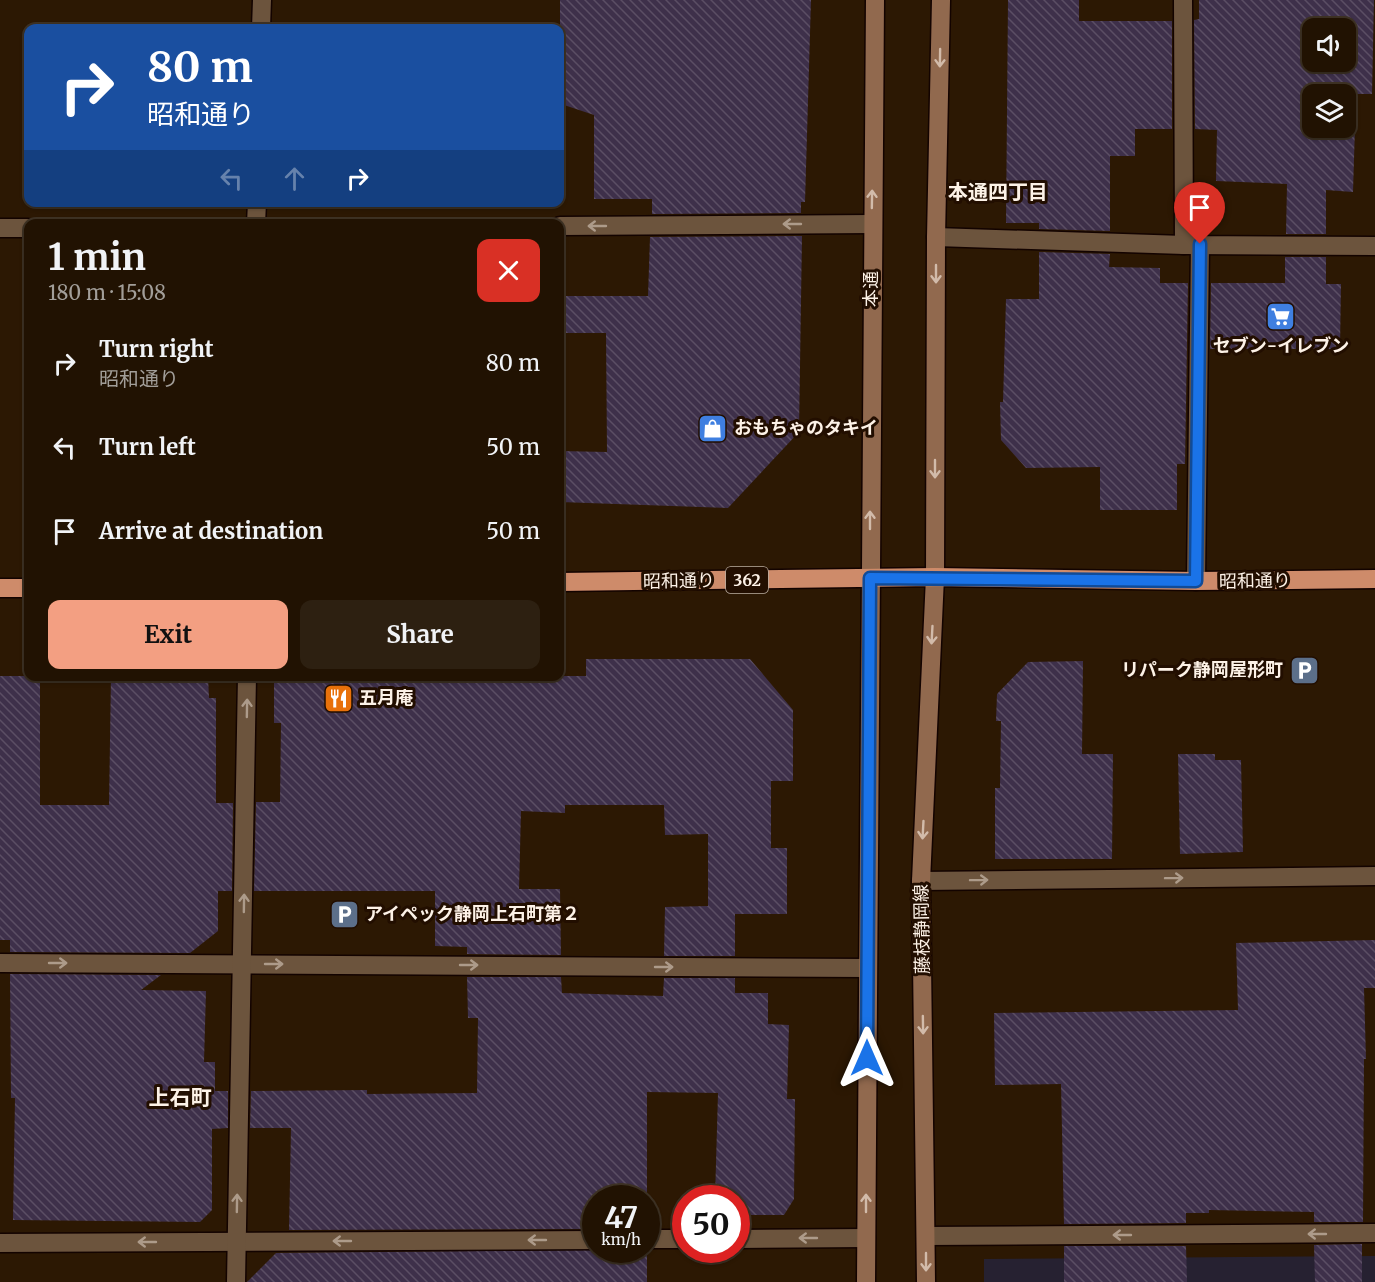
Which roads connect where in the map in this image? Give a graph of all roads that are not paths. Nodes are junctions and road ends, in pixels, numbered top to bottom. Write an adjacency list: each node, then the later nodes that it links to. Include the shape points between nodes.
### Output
1 (262, 0): 5 (street)
2 (875, 0): 6 (main road, 本通, one-way to 2)
3 (941, 0): 10 (main road, one-way to 10)
4 (1183, 0): 11 (street)
5 (261, 24)
6 (872, 224): 7 (street, one-way to 7); 14 (main road, 本通, one-way to 6)
7 (564, 226)
8 (0, 228): 9 (street)
9 (24, 228)
10 (936, 237): 11 (street); 13 (main road, one-way to 13)
11 (1192, 244): 12 (street); 16 (street)
12 (1375, 246)
13 (935, 577): 14 (highway, 昭和通り / 362); 16 (highway, 昭和通り / 362); 22 (main road, 藤枝静岡線, one-way to 22)
14 (870, 578): 17 (highway, 昭和通り / 362); 25 (main road)
15 (1375, 579): 16 (highway, 昭和通り / 362)
16 (1196, 581)
17 (564, 582)
18 (0, 588): 19 (highway)
19 (24, 588)
20 (247, 681): 24 (street, one-way to 20)
21 (1375, 876): 22 (street, one-way to 21)
22 (921, 881): 27 (main road, 藤枝静岡線, one-way to 27)
23 (0, 963): 24 (street, one-way to 24)
24 (243, 964): 25 (street, one-way to 25); 31 (street, one-way to 24)
25 (867, 968): 28 (main road, one-way to 25)
26 (1375, 1233): 27 (street, one-way to 27)
27 (926, 1236): 35 (main road, 藤枝静岡線, one-way to 35)
28 (866, 1238): 29 (street, one-way to 29); 34 (main road)
29 (750, 1239)
30 (582, 1240): 31 (street, one-way to 31)
31 (236, 1242): 32 (street, one-way to 32); 33 (street)
32 (0, 1243)
33 (236, 1282)
34 (866, 1282)
35 (926, 1282)

